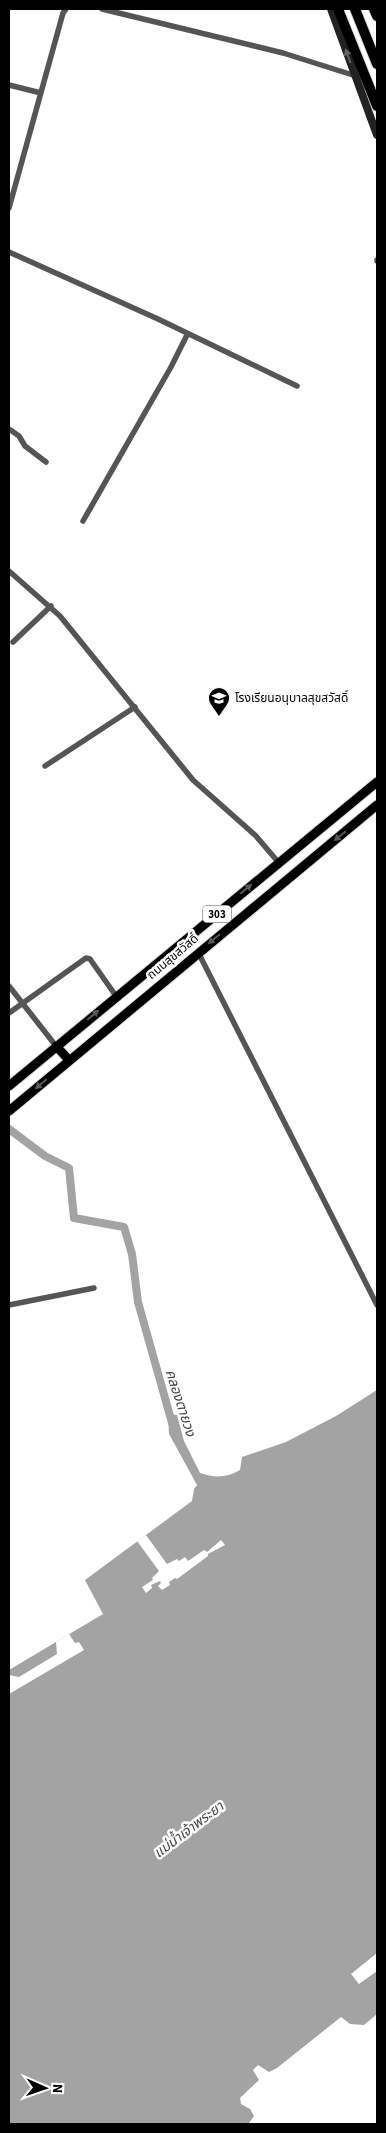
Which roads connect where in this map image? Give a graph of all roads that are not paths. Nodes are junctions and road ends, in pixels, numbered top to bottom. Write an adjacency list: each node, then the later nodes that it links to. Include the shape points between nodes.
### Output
1 (66, 9): 11 (street)
2 (102, 9): 9 (street, via 283,53)
3 (331, 9): 9 (main road, one-way to 3)
4 (338, 9): 12 (highway)
5 (355, 9): 8 (highway)
6 (374, 9): 7 (highway)
7 (377, 16)
8 (377, 64)
9 (356, 76): 13 (main road)
10 (9, 85): 11 (street)
11 (41, 93): 14 (street)
12 (377, 106)
13 (377, 135)
14 (9, 208)
15 (9, 252): 16 (street)
16 (187, 335): 17 (street); 20 (street)
17 (297, 386)
18 (9, 429): 19 (street)
19 (46, 462)
20 (82, 522)
21 (9, 571): 22 (street)
22 (51, 606): 23 (street); 24 (street)
23 (13, 642)
24 (135, 707): 25 (street); 28 (street, via 193,780 256,836)
25 (45, 766)
26 (377, 782): 28 (main road, ถนนสุขสวัสดิ์ / 303)
27 (377, 805): 29 (main road, ถนนสุขสวัสดิ์ / 303, one-way to 29)
28 (279, 863): 31 (main road, ถนนสุขสวัสดิ์ / 303, one-way to 28)
29 (198, 952): 35 (main road, ถนนสุขสวัสดิ์ / 303); 40 (street)
30 (9, 986): 32 (street)
31 (116, 996): 32 (street, via 90,959 86,958); 34 (main road, ถนนสุขสวัสดิ์ / 303, one-way to 31)
32 (22, 1004): 33 (street); 34 (street)
33 (9, 1014)
34 (56, 1046): 35 (main road); 36 (main road, ถนนสุขสวัสดิ์ / 303)
35 (68, 1060): 37 (main road, ถนนสุขสวัสดิ์ / 303, one-way to 37)
36 (9, 1086)
37 (11, 1109)
38 (94, 1288): 39 (street)
39 (9, 1304)
40 (377, 1305)

